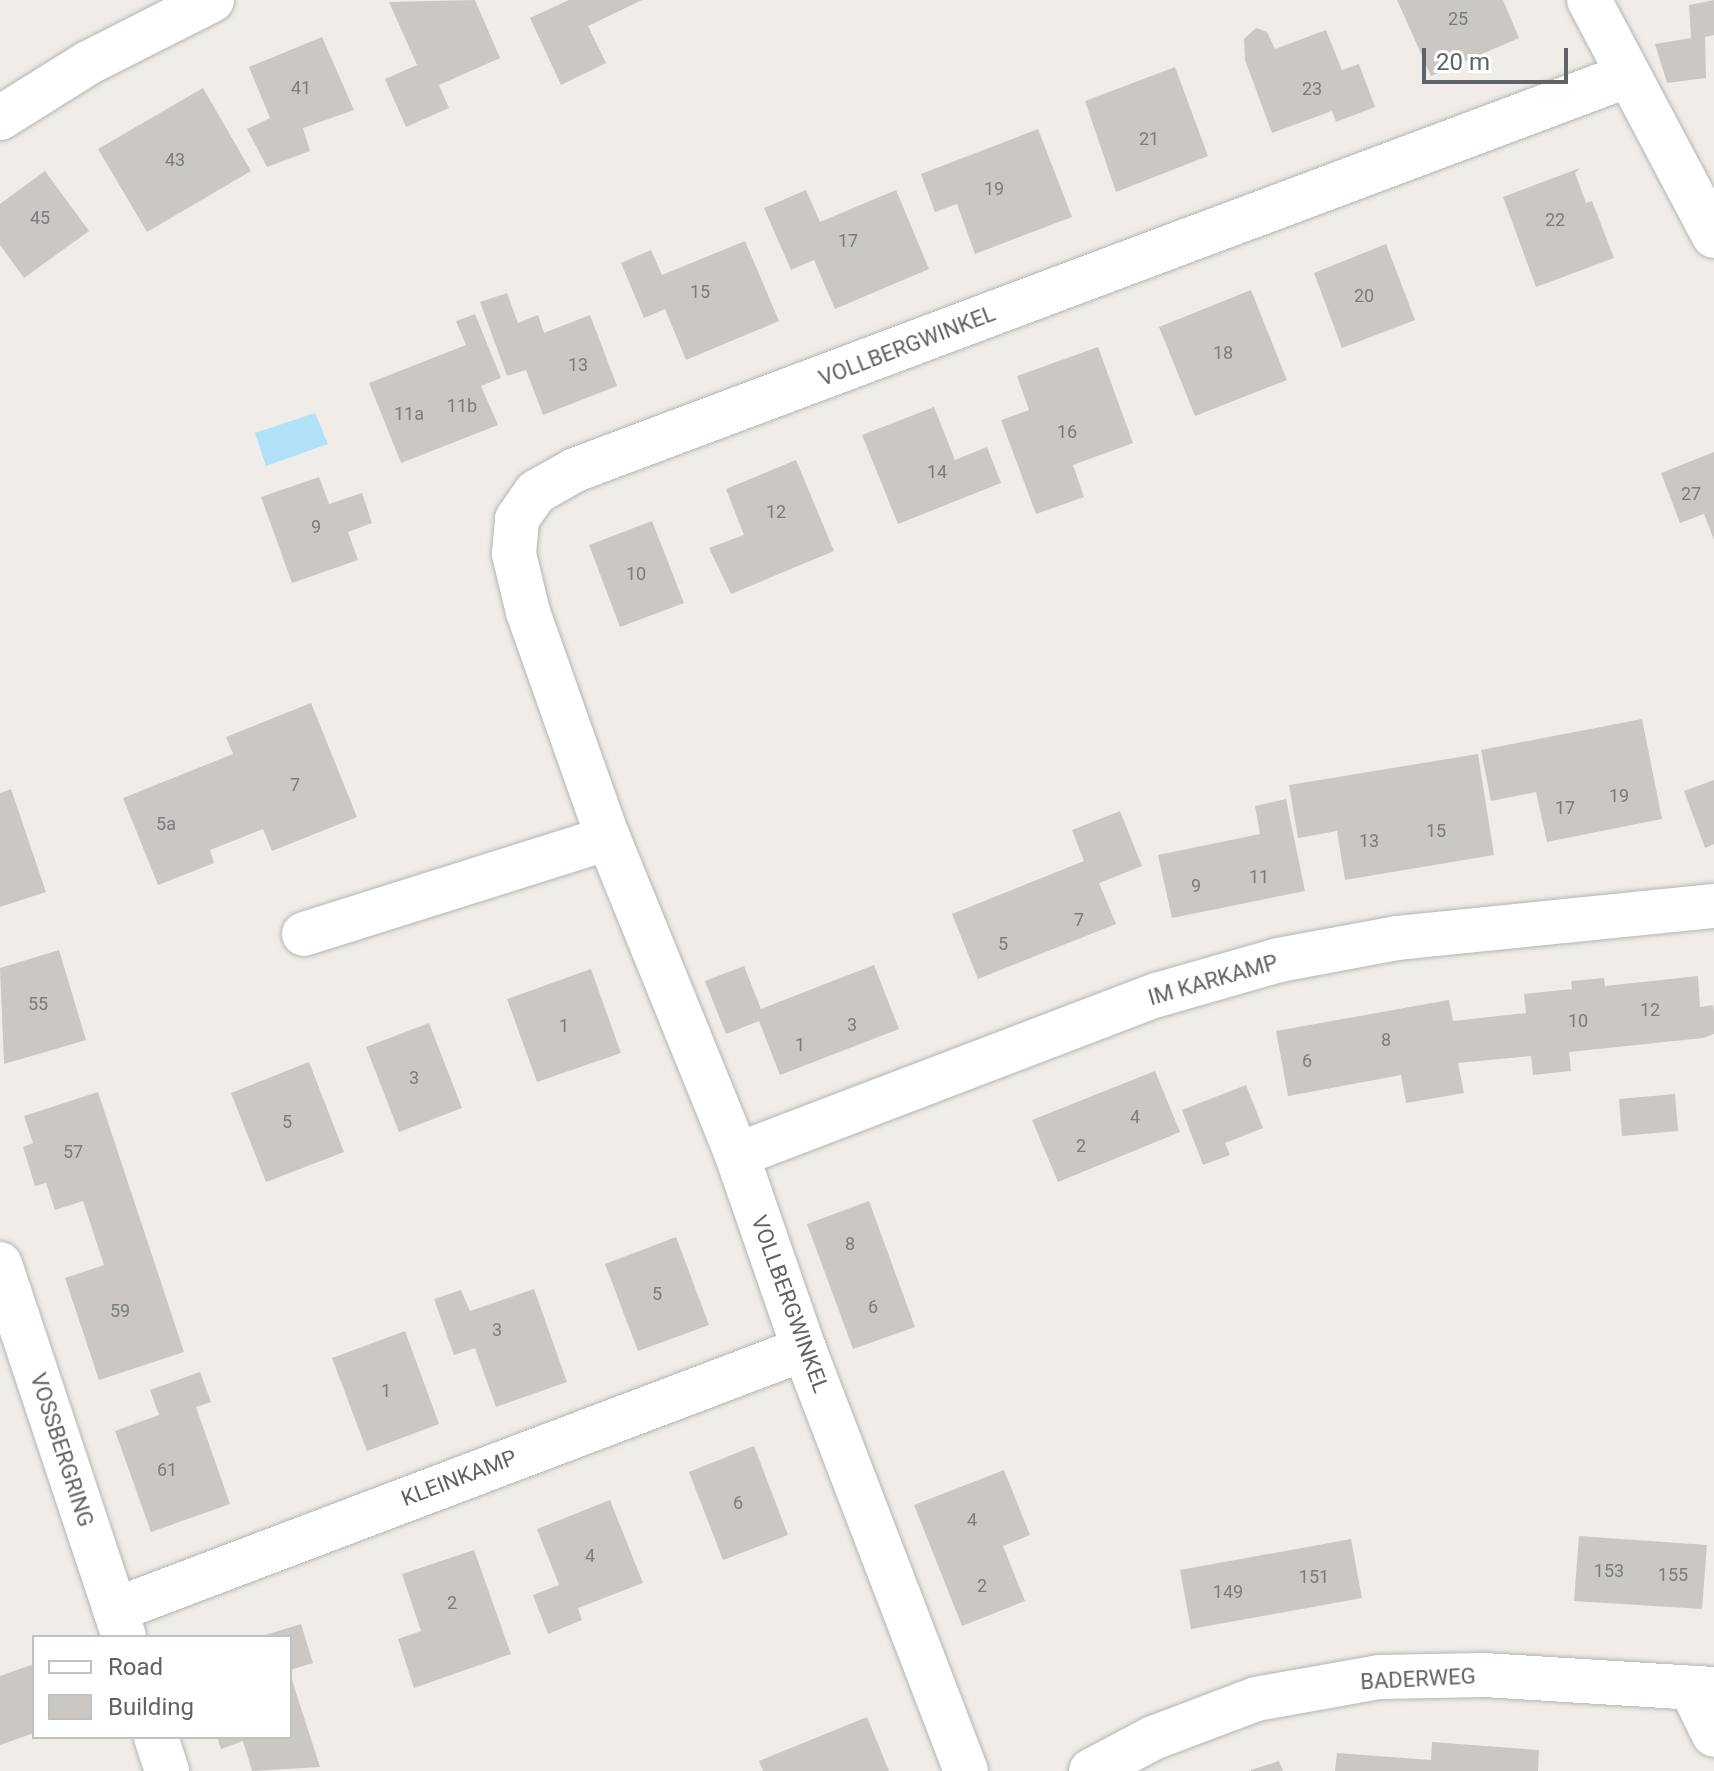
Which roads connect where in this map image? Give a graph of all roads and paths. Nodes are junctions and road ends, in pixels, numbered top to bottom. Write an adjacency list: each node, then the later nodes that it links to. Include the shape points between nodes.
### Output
1 (212, 0): 4 (street, via 88,63)
2 (1589, 0): 3 (street)
3 (1626, 76): 5 (street); 6 (street, VOLLBERGWINKEL, via 575,470 536,492 517,519 514,554 528,612)
4 (0, 118)
5 (1714, 236)
6 (608, 838): 8 (street); 9 (street, VOLLBERGWINKEL)
7 (1714, 906): 9 (street, IM KARKAMP, via 1398,938 1279,960 1157,995)
8 (304, 934)
9 (737, 1155): 11 (street, VOLLBERGWINKEL)
10 (0, 1264): 12 (street, VOSSBERGRING)
11 (804, 1349): 12 (street, KLEINKAMP); 17 (street, VOLLBERGWINKEL)
12 (119, 1624)
13 (1702, 1688): 14 (street); 18 (street, BADERWEG, via 1484,1675 1380,1677 1256,1699 1153,1738)
14 (1714, 1735)
15 (157, 1739): 16 (street)
16 (167, 1771)
17 (966, 1771)
18 (1091, 1771)

